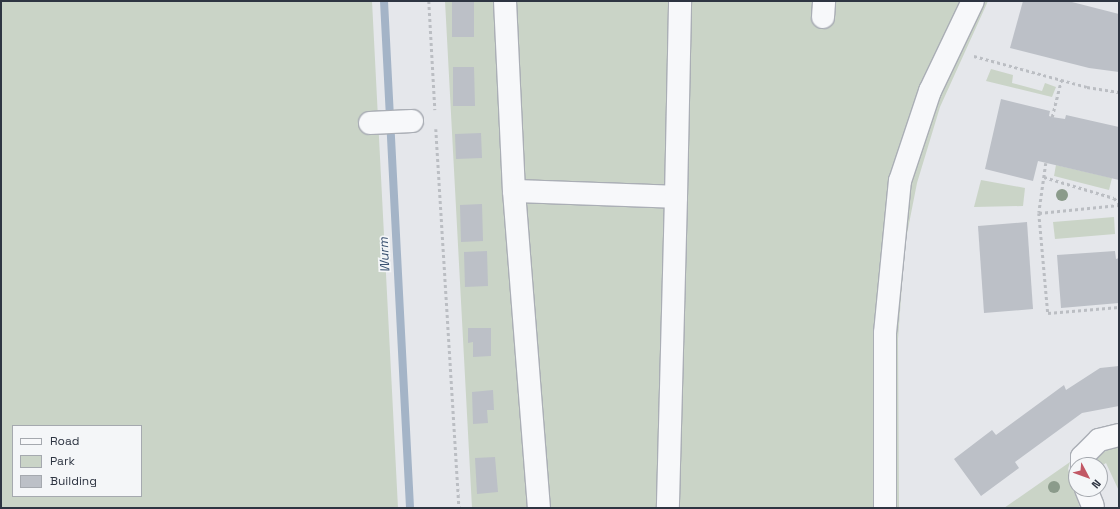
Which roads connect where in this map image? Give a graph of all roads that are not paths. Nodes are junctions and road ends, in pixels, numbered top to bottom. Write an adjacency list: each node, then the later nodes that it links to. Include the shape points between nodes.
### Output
1 (505, 1): 6 (lane)
2 (680, 1): 7 (lane)
3 (973, 1): 12 (lane, via 930,91 900,181 885,333)
4 (412, 122): 5 (lane)
5 (370, 123)
6 (514, 191): 7 (lane); 10 (lane)
7 (676, 197): 11 (lane)
8 (1119, 435): 9 (lane, via 1099,440)
9 (1083, 457)
10 (539, 508)
11 (668, 508)
12 (885, 508)

